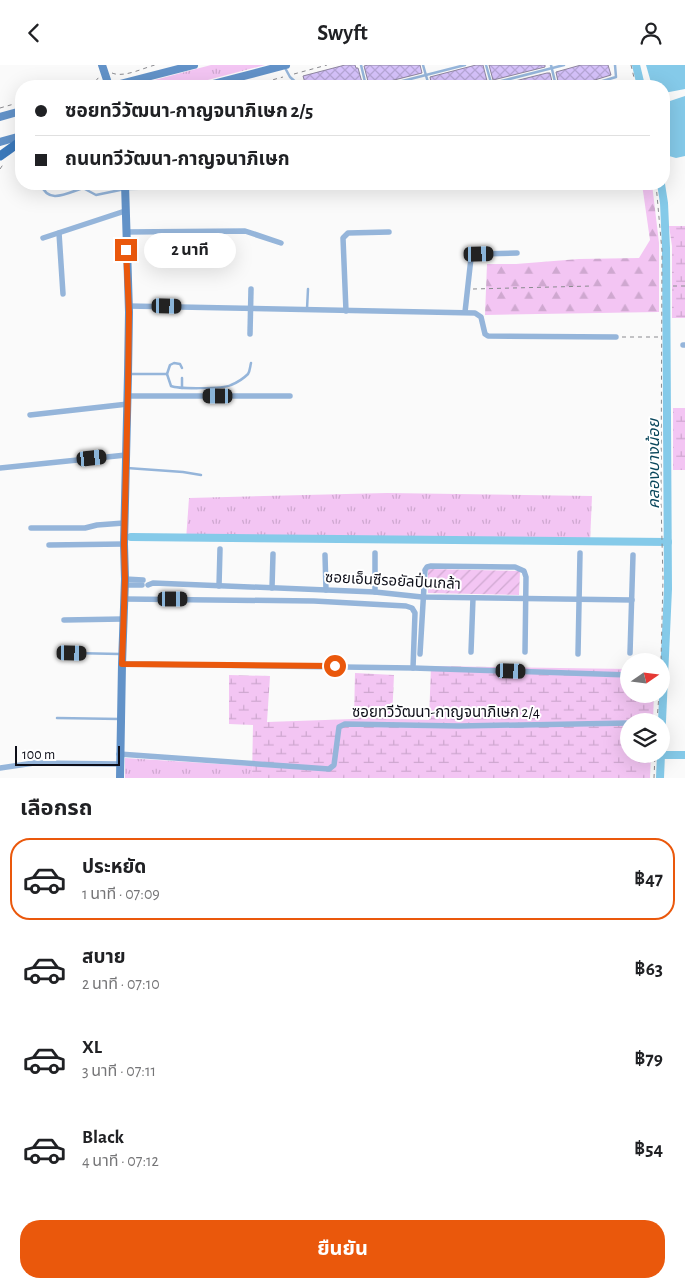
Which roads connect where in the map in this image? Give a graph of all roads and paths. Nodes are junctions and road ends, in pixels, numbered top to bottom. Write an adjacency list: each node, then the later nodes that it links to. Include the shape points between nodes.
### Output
1 (102, 65): 17 (street)
2 (155, 65): 13 (path, via 116,75)
3 (194, 65): 18 (street)
4 (285, 65): 19 (street); 20 (lane)
5 (361, 65): 21 (lane)
6 (424, 65): 14 (lane)
7 (465, 65): 14 (lane)
8 (486, 65): 24 (lane)
9 (564, 65): 12 (lane)
10 (615, 65): 27 (lane, via 616,77)
11 (631, 65): 28 (path)
12 (551, 67): 25 (lane); 26 (lane)
13 (113, 73)
14 (426, 75): 22 (lane); 23 (lane)
15 (98, 77): 16 (path)
16 (96, 80)
17 (108, 80)
18 (134, 80)
19 (228, 80)
20 (294, 80)
21 (365, 80)
22 (406, 80)
23 (427, 80)
24 (490, 80)
25 (508, 80)
26 (554, 80)
27 (606, 80)
28 (635, 80)
29 (15, 104): 30 (path)
30 (0, 108)
31 (15, 113): 32 (street)
32 (0, 117)
33 (15, 138): 34 (street)
34 (0, 142)
35 (15, 147): 36 (main road)
36 (3, 158): 37 (path)
37 (0, 169)
38 (44, 190): 39 (lane, via 50,196)
39 (76, 190)
40 (87, 190): 41 (lane, via 96,195)
41 (112, 190)
42 (125, 190): 44 (street)
43 (657, 190): 65 (path, via 662,251)
44 (125, 211): 45 (street); 47 (street)
45 (126, 232): 49 (street, via 245,231); 58 (street)
46 (389, 232): 61 (street, via 348,233 343,238)
47 (59, 233): 48 (street); 57 (street)
48 (44, 238)
49 (281, 243)
50 (517, 253): 56 (street, via 473,256)
51 (592, 286): 56 (path)
52 (673, 286): 53 (path)
53 (685, 286)
54 (251, 289): 59 (street)
55 (308, 289): 60 (lane)
56 (467, 289): 62 (street)
57 (63, 294)
58 (128, 306): 59 (street); 68 (street)
59 (251, 308): 60 (street); 63 (street)
60 (307, 311): 61 (street)
61 (346, 311): 62 (street)
62 (465, 312): 64 (street, via 481,317 488,336)
63 (250, 334)
64 (616, 337): 65 (path)
65 (662, 337): 107 (path, via 664,579)
66 (251, 363): 71 (lane, via 250,373 230,386)
67 (182, 368): 69 (lane, via 174,363)
68 (128, 374): 69 (lane); 72 (street)
69 (167, 374): 71 (lane, via 171,386)
70 (182, 378): 71 (lane)
71 (182, 388)
72 (128, 396): 73 (street); 74 (street)
73 (290, 397)
74 (128, 404): 75 (street); 76 (street)
75 (30, 415)
76 (126, 455): 77 (street); 78 (street)
77 (0, 468)
78 (125, 468): 79 (lane); 80 (street)
79 (201, 475)
80 (124, 523): 81 (street, via 85,528); 82 (street)
81 (31, 528)
82 (124, 544): 83 (street); 90 (street)
83 (49, 545)
84 (220, 549): 91 (street)
85 (273, 553): 92 (street)
86 (375, 553): 94 (street)
87 (580, 553): 99 (street)
88 (325, 555): 93 (street)
89 (633, 555): 100 (street)
90 (125, 582): 91 (street, ซอยเอ็นซีรอยัลปิ่นเกล้า); 98 (street)
91 (219, 586): 92 (street, ซอยเอ็นซีรอยัลปิ่นเกล้า)
92 (272, 588): 93 (street, ซอยเอ็นซีรอยัลปิ่นเกล้า)
93 (326, 590): 94 (street, ซอยเอ็นซีรอยัลปิ่นเกล้า)
94 (376, 592): 95 (street, ซอยเอ็นซีรอยัลปิ่นเกล้า)
95 (422, 597): 96 (street, via 425,570 432,565 520,568 526,577); 97 (street, ซอยเอ็นซีรอยัลปิ่นเกล้า); 109 (street)
96 (526, 597): 97 (street, ซอยเอ็นซีรอยัลปิ่นเกล้า); 99 (street, ซอยเอ็นซีรอยัลปิ่นเกล้า); 104 (street)
97 (473, 598): 103 (street)
98 (125, 599): 101 (street); 112 (street, via 314,601 406,606 415,613)
99 (579, 599): 100 (street, ซอยเอ็นซีรอยัลปิ่นเกล้า); 110 (street)
100 (632, 600): 106 (street)
101 (123, 619): 102 (street); 108 (street)
102 (64, 620)
103 (471, 651)
104 (525, 652)
105 (72, 653): 108 (lane)
106 (630, 653)
107 (661, 653)
108 (122, 654): 111 (street)
109 (420, 654)
110 (578, 654)
111 (122, 664): 112 (street); 115 (street)
112 (413, 668): 113 (street)
113 (620, 675)
114 (57, 718): 115 (lane)
115 (121, 719): 117 (street)
116 (620, 723): 117 (street, ซอยทวีวัฒนา-กาญจนาภิเษก 2/4, via 345,724 339,727 334,765 329,769)
117 (120, 753): 119 (street)
118 (655, 763): 122 (path)
119 (120, 764): 120 (street, via 34,763); 121 (street)
120 (0, 768)
121 (120, 778)
122 (654, 778)

